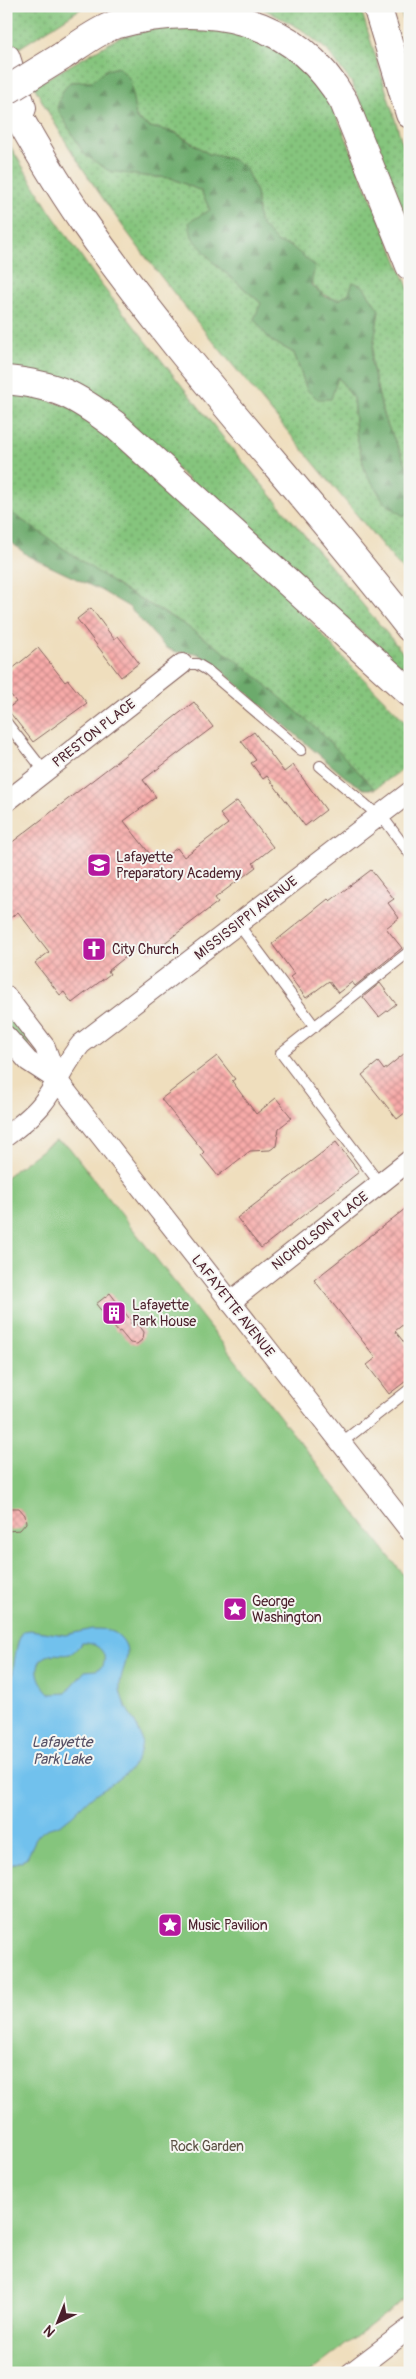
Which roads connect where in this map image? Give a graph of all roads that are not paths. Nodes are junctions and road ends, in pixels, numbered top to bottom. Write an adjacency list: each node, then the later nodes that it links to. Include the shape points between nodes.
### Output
1 (377, 6): 5 (highway)
2 (6, 58): 6 (highway)
3 (6, 91): 7 (highway, bridge, via 111,26 142,15 178,8 239,15 291,42 330,79 351,119)
4 (6, 95): 6 (highway)
5 (410, 114)
6 (35, 147): 9 (highway, via 84,223 150,313)
7 (410, 266)
8 (6, 380): 11 (highway, via 33,382 64,391 116,425)
9 (410, 628)
10 (182, 664): 13 (lane, via 197,664 206,670); 15 (street, PRESTON PLACE)
11 (410, 693)
12 (6, 722): 15 (lane)
13 (301, 750)
14 (320, 766): 18 (lane)
15 (45, 772): 17 (street, PRESTON PLACE)
16 (410, 792): 18 (street, MISSISSIPPI AVENUE)
17 (6, 802)
18 (379, 816): 19 (lane); 20 (street, MISSISSIPPI AVENUE)
19 (410, 854)
20 (238, 924): 23 (lane); 25 (street, MISSISSIPPI AVENUE, via 81,1044)
21 (410, 951): 23 (lane)
22 (6, 996): 25 (street, LAFAYETTE AVENUE, via 45,1047)
23 (315, 1026): 28 (lane, via 281,1053)
24 (6, 1036): 25 (street, LAFAYETTE AVENUE, via 28,1061)
25 (57, 1080): 26 (street, MISSISSIPPI AVENUE, via 37,1110); 29 (street, LAFAYETTE AVENUE)
26 (6, 1136)
27 (410, 1160): 28 (street, NICHOLSON PLACE)
28 (380, 1184): 29 (street, NICHOLSON PLACE)
29 (230, 1302): 31 (street, LAFAYETTE AVENUE)
30 (410, 1389): 31 (lane)
31 (341, 1443): 32 (street, LAFAYETTE AVENUE)
32 (410, 1531)
33 (410, 2328): 34 (street)
34 (351, 2373)

